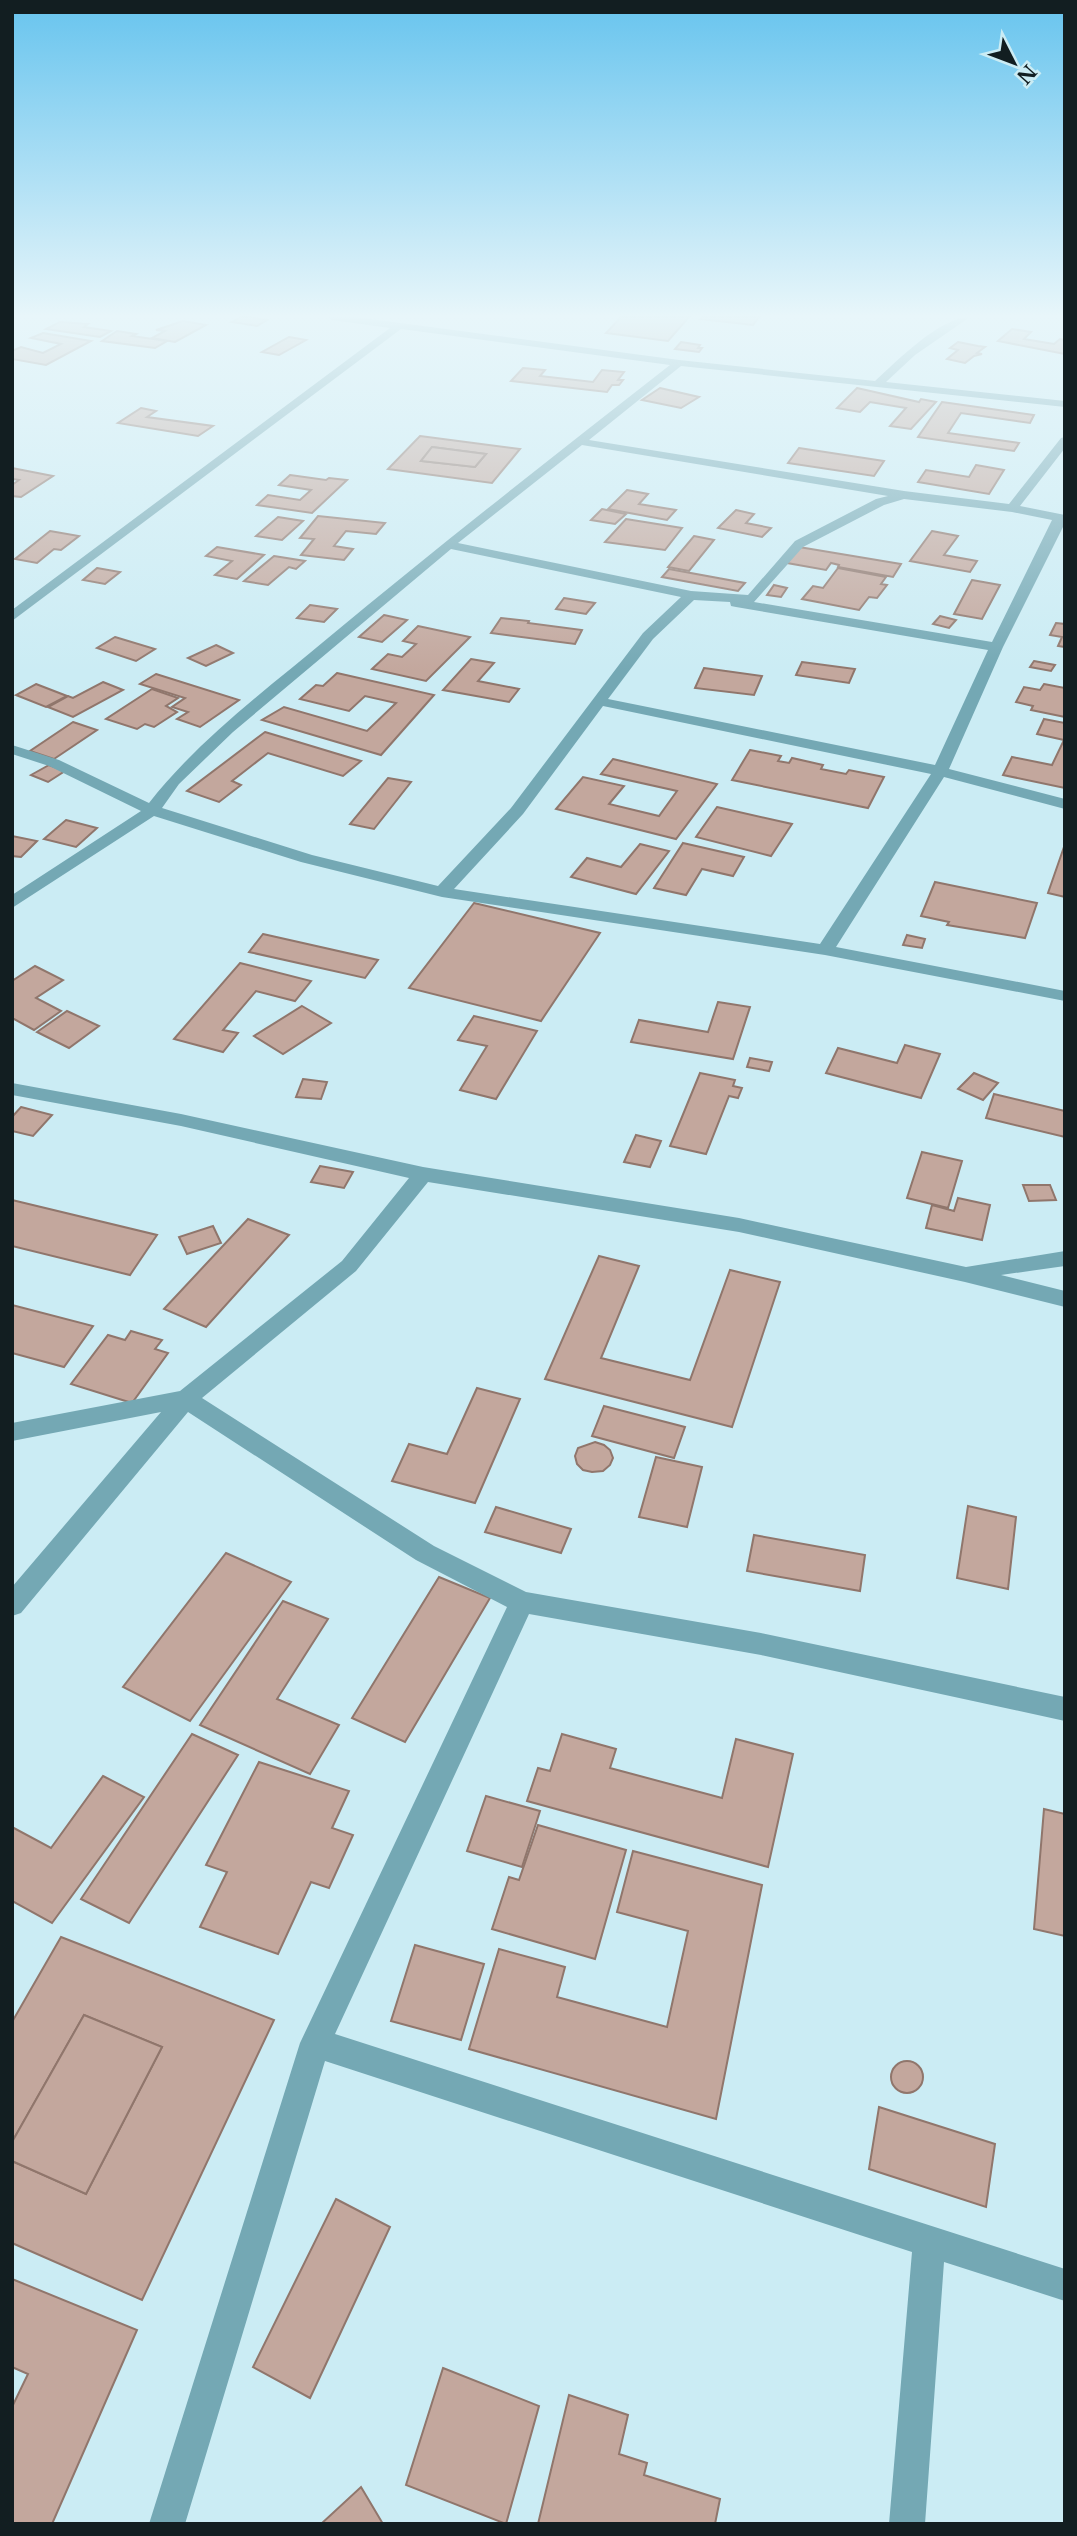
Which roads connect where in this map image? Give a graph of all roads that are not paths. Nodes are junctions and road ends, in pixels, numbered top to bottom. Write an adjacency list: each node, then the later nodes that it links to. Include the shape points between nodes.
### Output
1 (254, 435): 10 (street)
2 (584, 435): 4 (street)
3 (1065, 440): 6 (street)
4 (577, 441): 5 (street); 8 (street)
5 (904, 495): 6 (street); 9 (street, via 880,502 799,544 751,599)
6 (1012, 508): 7 (street)
7 (1062, 518): 11 (street)
8 (449, 545): 9 (street); 16 (street, via 228,729 174,781)
9 (691, 595): 11 (street); 12 (street, via 648,636)
10 (12, 617)
11 (996, 647): 14 (street)
12 (599, 701): 14 (street); 17 (street, via 517,811)
13 (12, 749): 16 (street, via 54,763)
14 (940, 771): 15 (street); 19 (street)
15 (1065, 804)
16 (152, 810): 17 (street, via 307,859); 18 (street)
17 (442, 892): 19 (street)
18 (12, 903)
19 (825, 950): 20 (street)
20 (1065, 996)
21 (12, 1089): 22 (street, via 181,1120)
22 (423, 1174): 24 (street, via 739,1225); 26 (street, via 349,1266)
23 (1065, 1258): 24 (street)
24 (965, 1274): 25 (street)
25 (1065, 1299)
26 (186, 1399): 27 (street); 28 (street, via 425,1553); 29 (street)
27 (12, 1432)
28 (522, 1602): 30 (street, via 761,1644); 31 (street)
29 (12, 1605)
30 (1065, 1709)
31 (315, 2043): 32 (street); 34 (street)
32 (929, 2241): 33 (street); 35 (street)
33 (1065, 2285)
34 (167, 2524)
35 (907, 2524)

